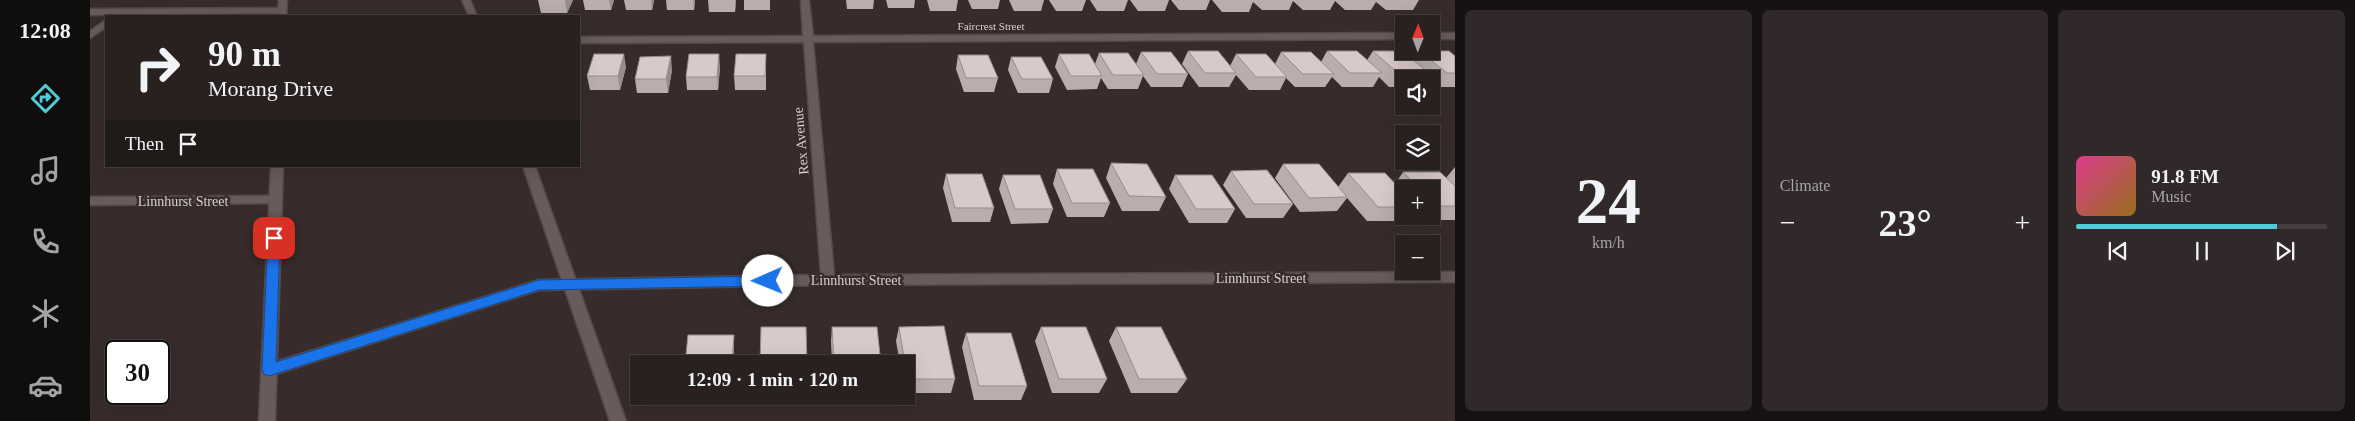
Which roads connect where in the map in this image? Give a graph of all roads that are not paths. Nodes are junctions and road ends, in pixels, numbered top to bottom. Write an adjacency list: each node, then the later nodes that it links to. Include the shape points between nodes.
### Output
1 (283, 0): 5 (street)
2 (466, 0): 7 (street)
3 (804, 0): 13 (street, Rex Avenue)
4 (90, 12): 6 (street)
5 (282, 13): 6 (street)
6 (118, 14)
7 (473, 15)
8 (105, 24): 9 (street)
9 (90, 35)
10 (1395, 36): 13 (street, Faircrest Street)
11 (1440, 36): 12 (street)
12 (1455, 36)
13 (808, 38): 14 (street, Faircrest Street); 20 (street, Rex Avenue)
14 (580, 40)
15 (277, 167): 17 (street)
16 (529, 167): 21 (street)
17 (275, 200): 18 (street, Linnhurst Street); 22 (street)
18 (90, 201)
19 (1455, 277): 20 (street, Linnhurst Street)
20 (828, 280): 21 (street, Linnhurst Street)
21 (572, 284): 22 (street, Linnhurst Street, via 539,285); 24 (street)
22 (269, 370): 23 (street)
23 (267, 421)
24 (618, 421)

